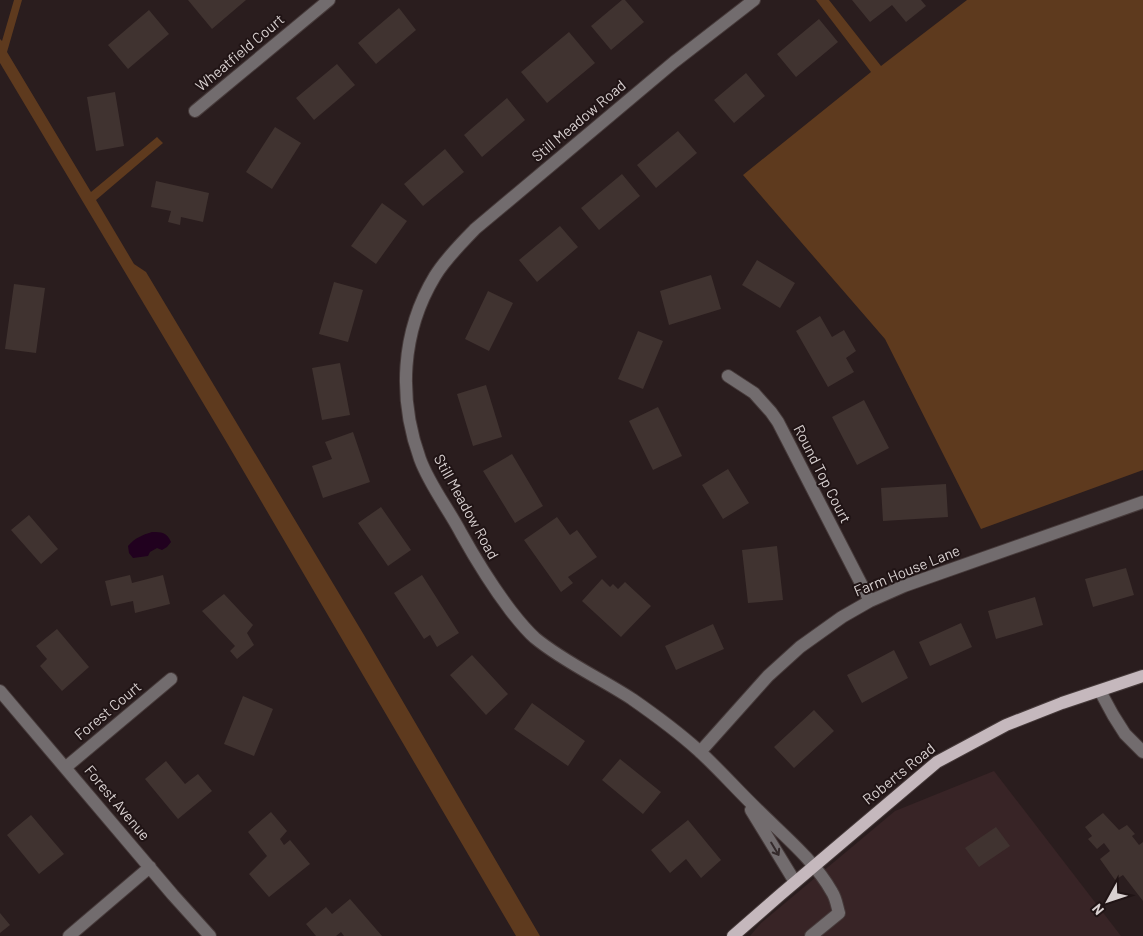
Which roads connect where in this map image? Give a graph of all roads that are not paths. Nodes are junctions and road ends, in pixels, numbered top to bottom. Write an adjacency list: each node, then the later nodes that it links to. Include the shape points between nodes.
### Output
1 (329, 0): 3 (street, Wheatfield Court)
2 (754, 0): 11 (street, Still Meadow Road, via 475,229 452,252 435,276 421,306 411,337 406,370 406,403 421,462 499,596 533,636 630,698)
3 (195, 112)
4 (728, 376): 6 (street, Round Top Court, via 754,393 778,422)
5 (1143, 502): 6 (street, Farm House Lane, via 904,586)
6 (870, 601): 11 (street, Farm House Lane, via 800,647 768,676)
7 (1143, 676): 10 (main road, Roberts Road)
8 (171, 679): 13 (street, Forest Court)
9 (0, 691): 13 (street, Forest Avenue)
10 (1100, 691): 12 (street, via 1125,734); 15 (main road, Roberts Road, via 1006,725 937,762)
11 (700, 752): 14 (street, Still Meadow Road)
12 (1143, 752)
13 (66, 767): 16 (street, Forest Avenue)
14 (740, 793): 15 (street, Still Meadow Road); 17 (street, Still Meadow Road, one-way to 17)
15 (814, 866): 17 (main road, Roberts Road); 21 (street, Still Meadow Road, via 834,893 839,913)
16 (150, 868): 18 (street); 19 (street, Forest Avenue)
17 (795, 882): 20 (main road, Roberts Road)
18 (69, 936)
19 (210, 936)
20 (733, 936)
21 (811, 936)

